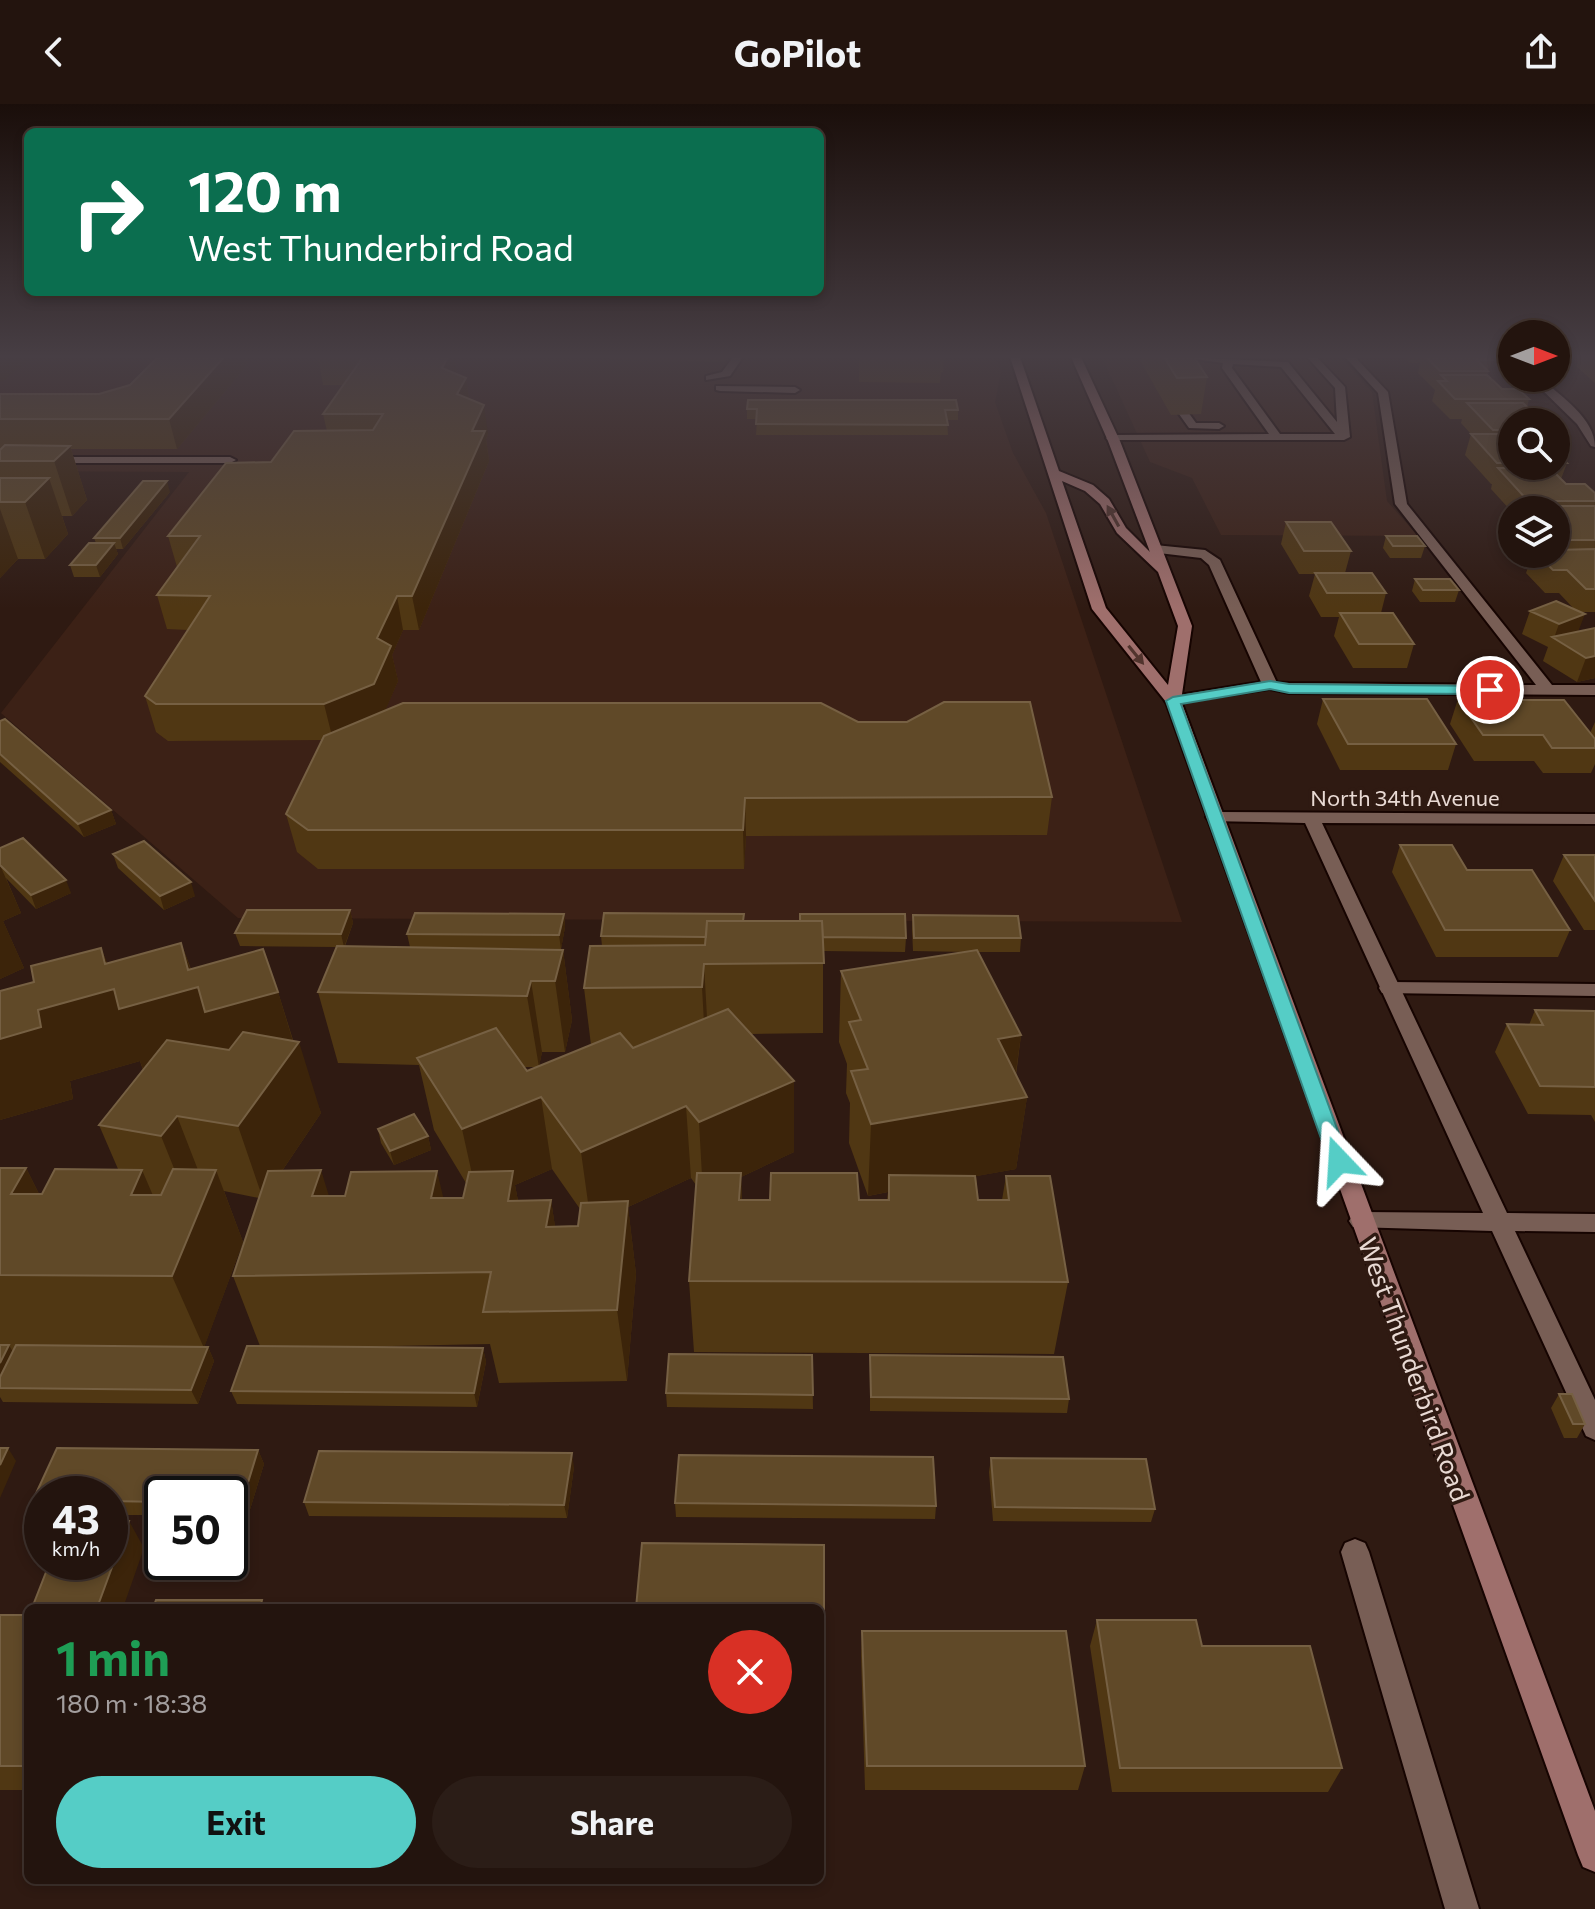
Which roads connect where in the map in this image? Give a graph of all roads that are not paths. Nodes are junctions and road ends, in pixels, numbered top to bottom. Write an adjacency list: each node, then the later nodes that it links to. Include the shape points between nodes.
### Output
1 (1043, 441): 6 (main road, West Thunderbird Road)
2 (1113, 441): 7 (main road, West Thunderbird Road)
3 (1391, 441): 10 (street, via 1401,504)
4 (0, 460): 5 (street)
5 (230, 460)
6 (1053, 473): 8 (main road, one-way to 6, via 1121,530 1105,502 1089,488); 12 (main road, West Thunderbird Road, one-way to 12, via 1099,609)
7 (1155, 549): 8 (main road, West Thunderbird Road); 9 (street, via 1205,554 1215,563)
8 (1164, 574): 12 (main road, West Thunderbird Road, via 1185,626)
9 (1270, 685): 10 (street); 12 (street)
10 (1548, 690): 11 (street)
11 (1595, 690)
12 (1173, 701): 13 (main road, West Thunderbird Road)
13 (1215, 817): 14 (street, North 34th Avenue); 18 (main road, West Thunderbird Road)
14 (1311, 818): 15 (street, North 34th Avenue); 16 (street)
15 (1595, 819)
16 (1389, 988): 17 (street); 19 (street)
17 (1595, 990)
18 (1361, 1221): 19 (street); 23 (main road, West Thunderbird Road)
19 (1500, 1223): 20 (street); 21 (street)
20 (1595, 1223)
21 (1595, 1428)
22 (1355, 1552): 24 (street)
23 (1595, 1855)
24 (1462, 1909)

